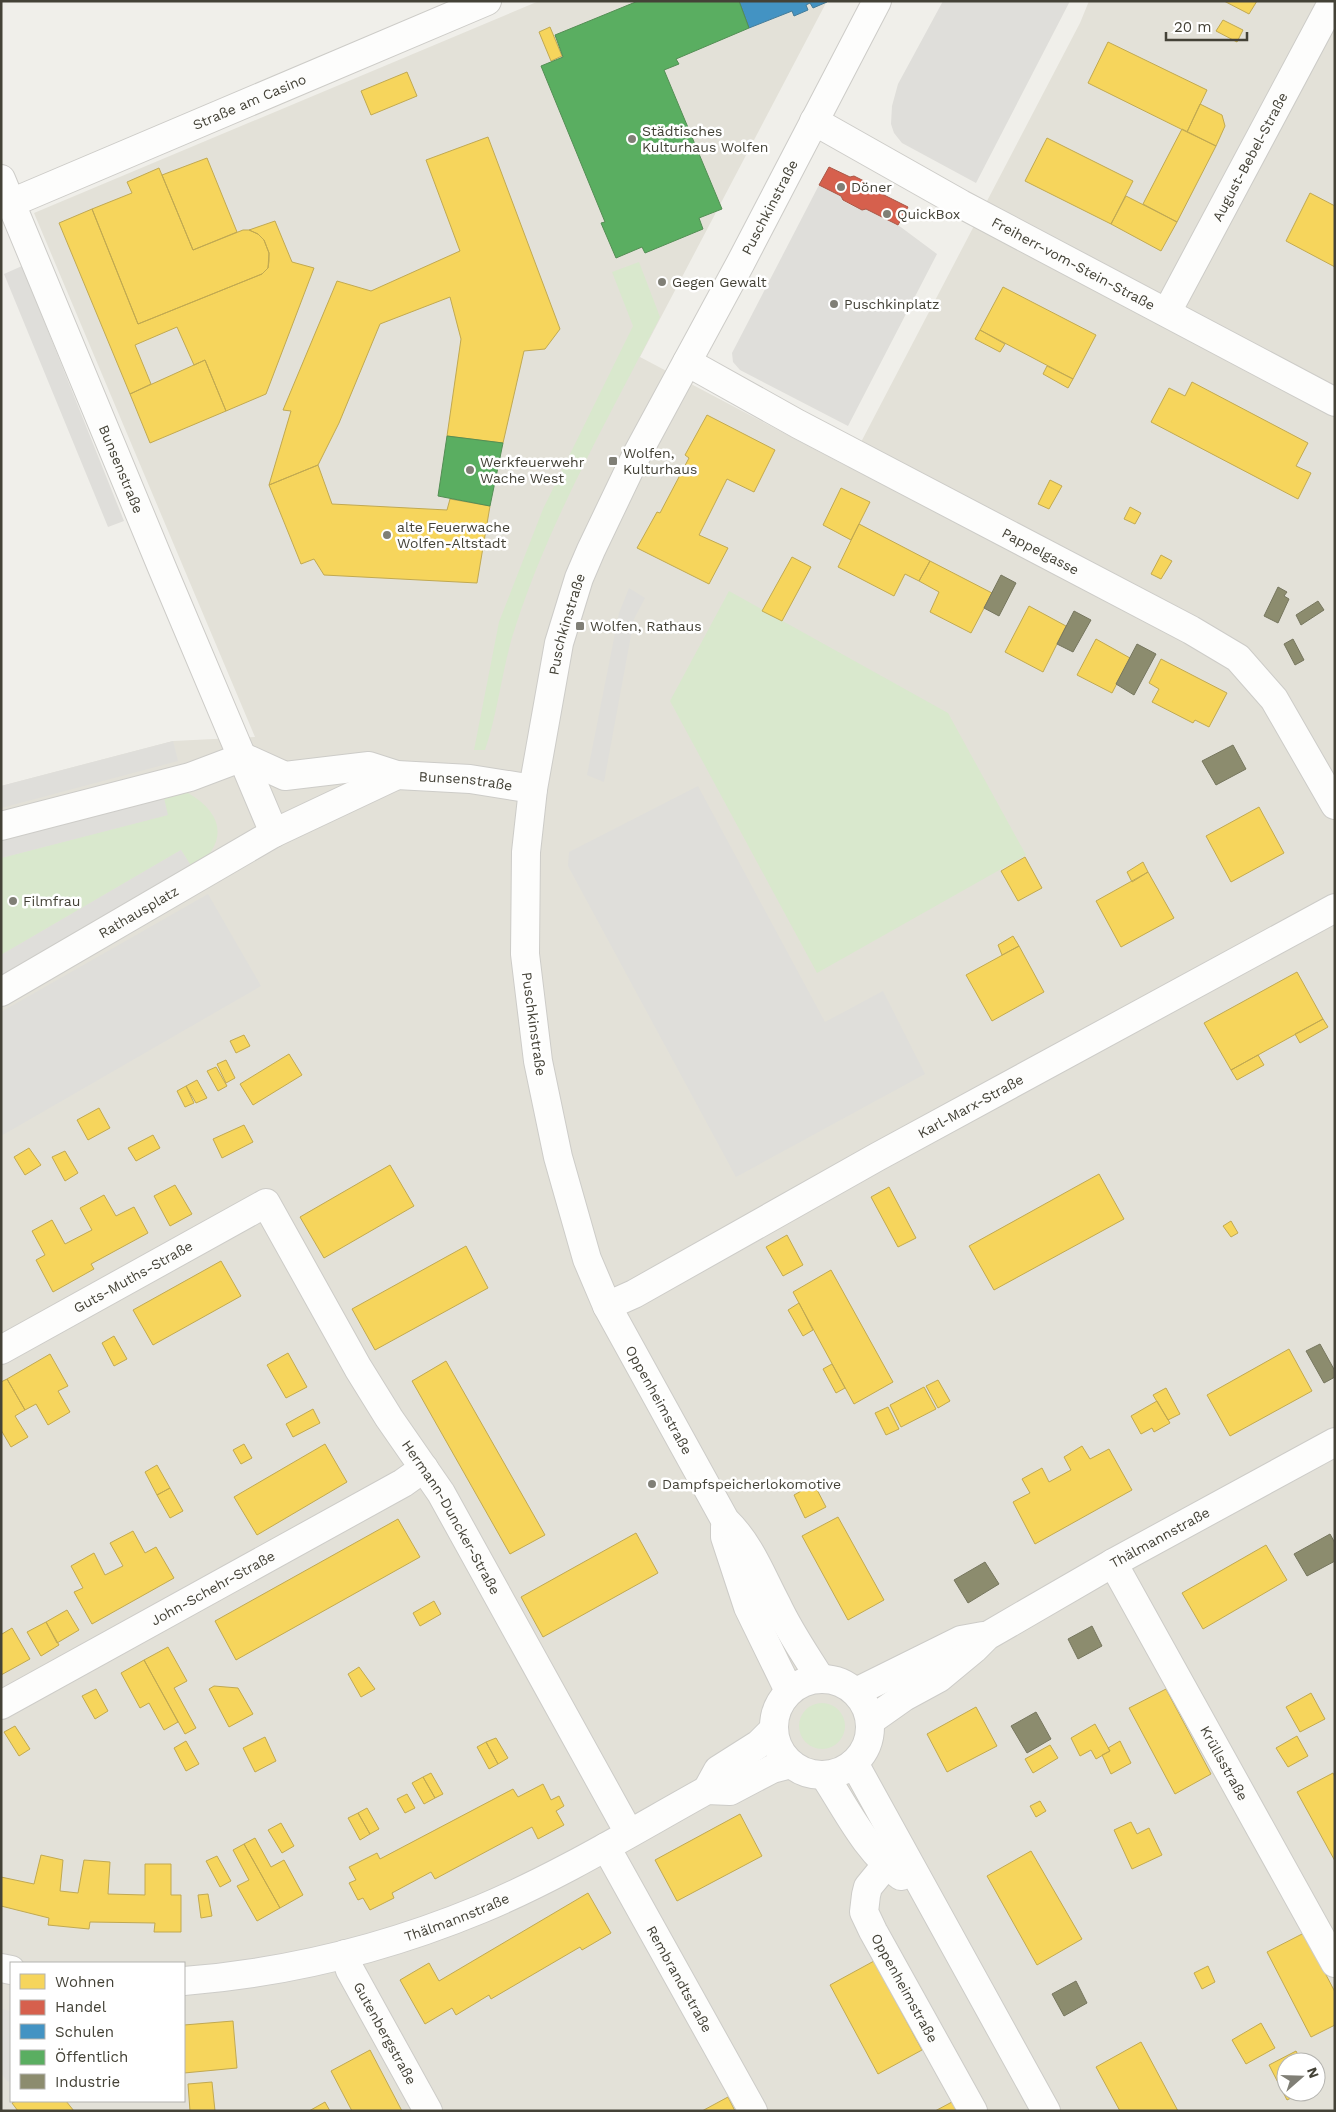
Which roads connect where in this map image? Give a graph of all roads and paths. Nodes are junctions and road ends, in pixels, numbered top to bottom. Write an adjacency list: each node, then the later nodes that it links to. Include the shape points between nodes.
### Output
1 (487, 1): 5 (street, Straße am Casino)
2 (877, 1): 4 (street, Puschkinstraße)
3 (1333, 1): 6 (street, August-Bebel-Straße)
4 (814, 121): 6 (street, Freiherr-vom-Stein-Straße, via 961,204); 7 (street, Puschkinstraße)
5 (6, 191): 9 (street, Bunsenstraße)
6 (1167, 312): 8 (street, Freiherr-vom-Stein-Straße)
7 (687, 362): 11 (street, Puschkinstraße, via 635,458 579,578 559,642); 12 (street, Pappelgasse, via 1238,658 1274,699)
8 (1335, 402)
9 (243, 757): 10 (street, Bunsenstraße, via 285,776 369,766); 13 (street, via 190,777); 14 (street, Bunsenstraße)
10 (397, 775): 11 (street, Bunsenstraße, via 470,779); 14 (street, Bunsenstraße)
11 (533, 789): 18 (street, Puschkinstraße, via 524,905 530,1009 558,1157 587,1259)
12 (1335, 805)
13 (1, 826)
14 (274, 833): 16 (street, Rathausplatz)
15 (1335, 908): 18 (street, Karl-Marx-Straße)
16 (1, 992)
17 (266, 1203): 19 (street, Guts-Muths-Straße); 21 (street, Hermann-Duncker-Straße, via 358,1368)
18 (607, 1306): 22 (street, Oppenheimstraße)
19 (1, 1350)
20 (1335, 1442): 23 (street, Thälmannstraße)
21 (424, 1468): 28 (street, John-Schehr-Straße, via 403,1483); 35 (street, Hermann-Duncker-Straße)
22 (725, 1520): 25 (street, Oppenheimstraße, via 739,1533 777,1607); 26 (street, Oppenheimstraße, via 725,1537 748,1607)
23 (1113, 1563): 24 (street, Thälmannstraße); 40 (street, Krüllsstraße)
24 (986, 1636): 27 (street, Thälmannstraße, via 961,1640); 29 (street, Thälmannstraße, via 939,1678)
25 (820, 1678): 26 (street); 27 (street, via 845,1684)
26 (789, 1691): 30 (street, via 776,1708)
27 (856, 1692): 29 (street)
28 (1, 1705)
29 (870, 1721): 31 (street, via 865,1748)
30 (773, 1730): 32 (street, via 782,1755); 34 (street, Thälmannstraße, via 759,1744 718,1770)
31 (854, 1763): 33 (street, via 840,1772); 38 (street)
32 (791, 1764): 33 (street, via 807,1773); 34 (street, Thälmannstraße, via 772,1769 730,1791)
33 (824, 1775): 37 (street)
34 (707, 1790): 35 (street, Thälmannstraße)
35 (629, 1833): 36 (street, Thälmannstraße)
36 (606, 1846): 39 (street, Thälmannstraße, via 483,1908 396,1940); 43 (street, Rembrandtstraße)
37 (886, 1865): 38 (street); 44 (street, Oppenheimstraße, via 868,1887 864,1912)
38 (925, 1892): 45 (street)
39 (345, 1954): 41 (street, Thälmannstraße, via 261,1972); 42 (street, Gutenbergstraße, via 350,1970)
40 (1335, 1963)
41 (185, 1981)
42 (428, 2111)
43 (753, 2111)
44 (973, 2111)
45 (1046, 2111)

